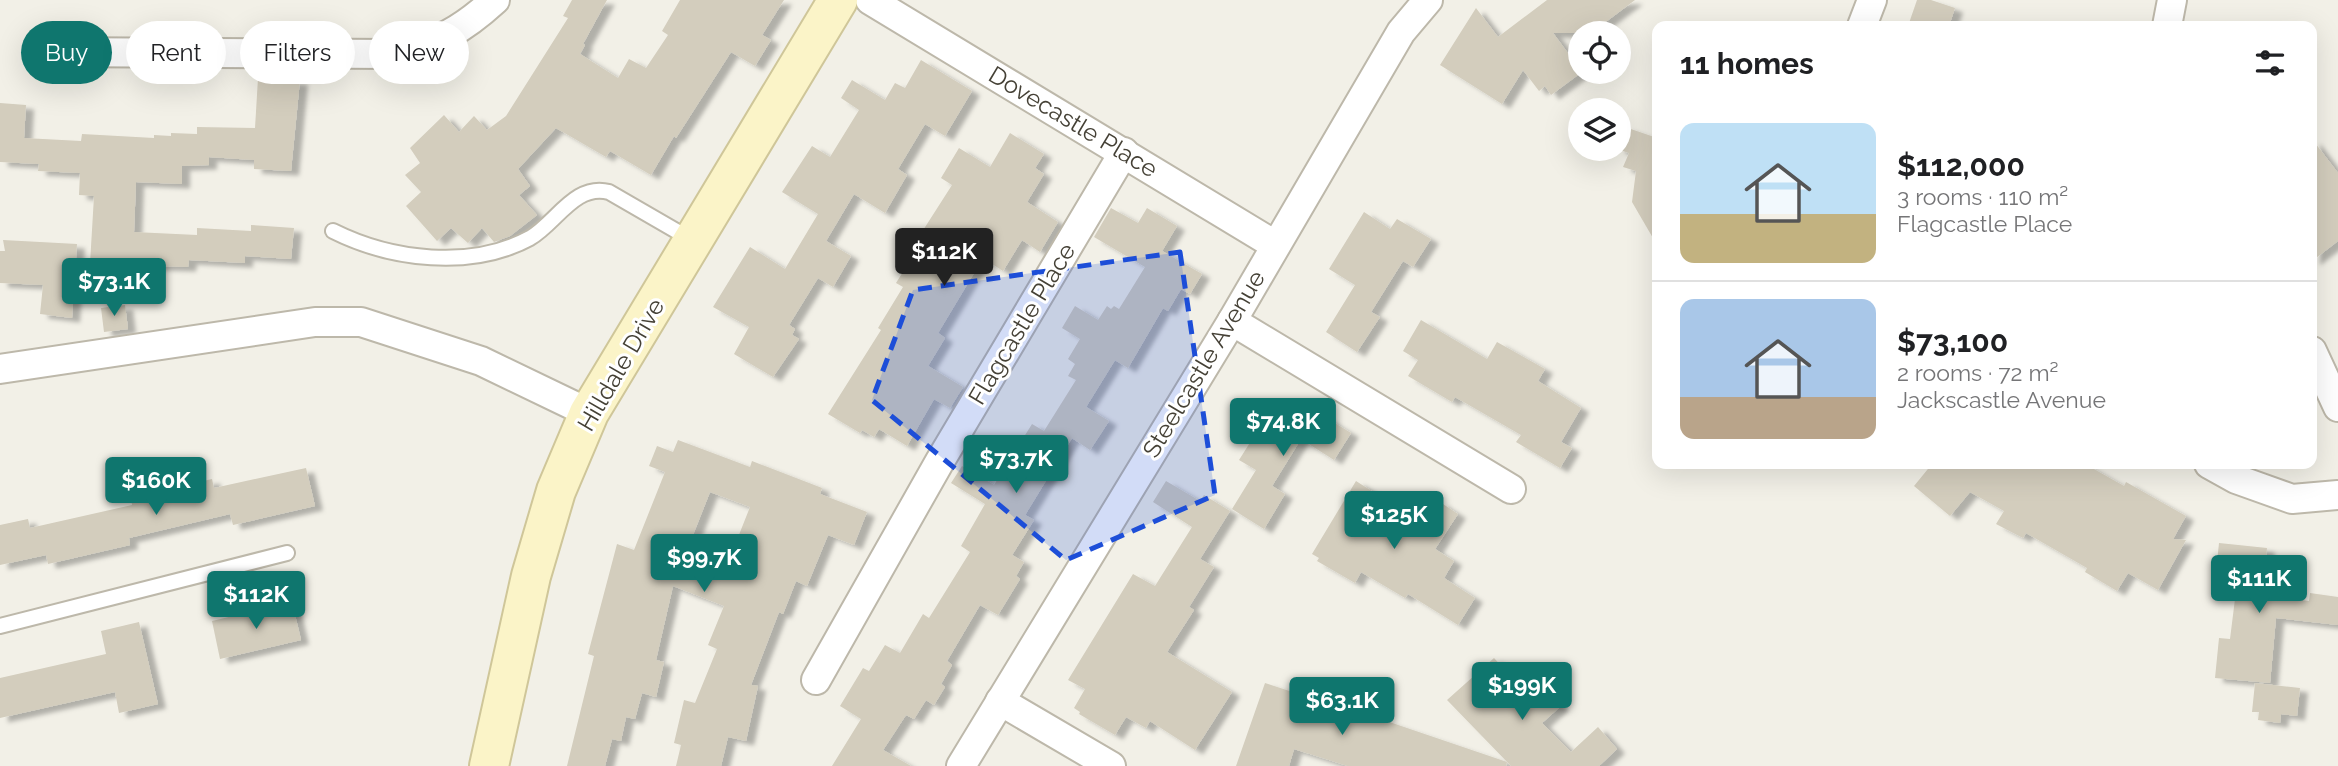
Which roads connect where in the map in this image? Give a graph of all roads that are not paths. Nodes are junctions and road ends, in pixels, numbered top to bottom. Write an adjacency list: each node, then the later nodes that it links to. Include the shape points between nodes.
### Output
1 (495, 0): 9 (street, via 434,43 395,54)
2 (838, 0): 12 (street, Hilldale Drive)
3 (870, 0): 10 (street, Dovecastle Place)
4 (1428, 0): 13 (street, Steelcastle Avenue, via 1401,32)
5 (1872, 0): 7 (street)
6 (2172, 0): 8 (street)
7 (1864, 21)
8 (2169, 21)
9 (112, 52)
10 (1124, 152): 13 (street, Dovecastle Place); 24 (street, Flagcastle Place)
11 (333, 231): 12 (lane, via 357,243 421,257 474,256 533,237 572,202 598,189)
12 (693, 241): 18 (street, Hilldale Drive)
13 (1275, 245): 14 (street, Steelcastle Avenue)
14 (1232, 321): 20 (street); 25 (street, Steelcastle Avenue)
15 (2317, 362): 17 (street)
16 (0, 369): 18 (street, via 315,322 361,322 481,361)
17 (2338, 407)
18 (589, 413): 26 (street, Hilldale Drive, via 556,491 531,576)
19 (2218, 469): 21 (street, via 2292,499)
20 (1511, 489)
21 (2338, 495)
22 (287, 553): 23 (lane)
23 (0, 626)
24 (816, 680)
25 (1000, 701): 27 (street, Steelcastle Avenue); 28 (street)
26 (489, 766)
27 (961, 766)
28 (1111, 766)

